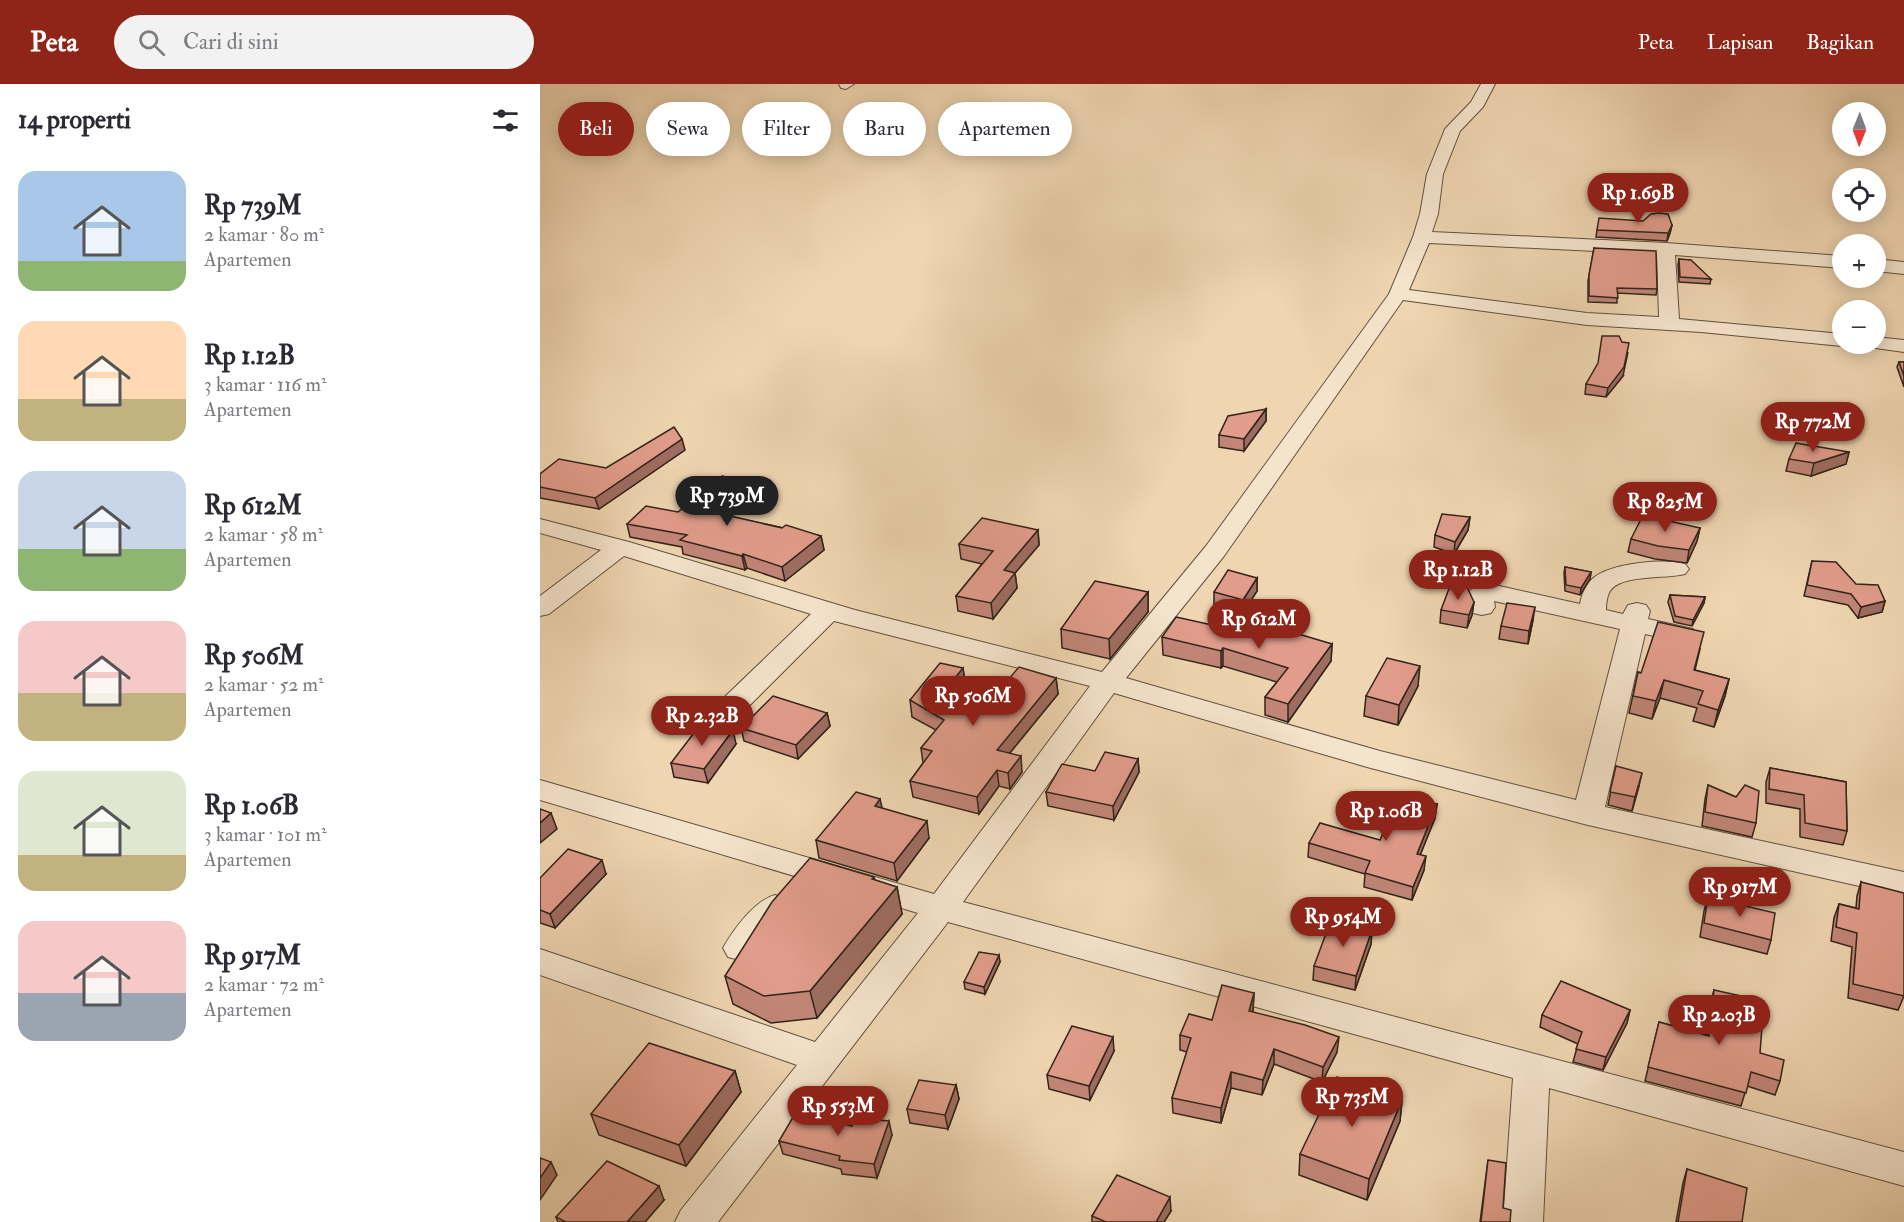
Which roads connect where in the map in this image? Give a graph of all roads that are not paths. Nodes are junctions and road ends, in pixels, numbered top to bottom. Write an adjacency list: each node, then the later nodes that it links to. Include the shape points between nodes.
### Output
1 (1488, 84): 2 (street, via 1478,104 1453,129 1436,174)
2 (1422, 237): 3 (street); 7 (street)
3 (1666, 249): 4 (street); 8 (street)
4 (1832, 261)
5 (1886, 266): 6 (street)
6 (1904, 268)
7 (1398, 294): 8 (street, via 1587,320); 21 (street, via 1215,551)
8 (1669, 324): 9 (street)
9 (1832, 339)
10 (1886, 344): 11 (street)
11 (1904, 346)
12 (540, 526): 13 (street)
13 (620, 547): 16 (street); 17 (street)
14 (1676, 569): 18 (street, via 1611,578 1599,586)
15 (1482, 607): 18 (street, via 1481,592 1486,591)
16 (540, 608)
17 (829, 611): 21 (street); 22 (street)
18 (1592, 614): 19 (street)
19 (1636, 618): 20 (street); 24 (street)
20 (1684, 634)
21 (1108, 682): 24 (street, via 1377,760); 27 (street)
22 (719, 719)
23 (540, 790): 25 (street)
24 (1588, 814): 26 (street)
25 (807, 870): 27 (street); 28 (street)
26 (1904, 884)
27 (941, 908): 30 (street); 31 (street)
28 (740, 948)
29 (540, 962): 30 (street)
30 (824, 1060): 33 (street)
31 (1532, 1068): 32 (street); 34 (street)
32 (1904, 1168)
33 (695, 1222)
34 (1523, 1222)

